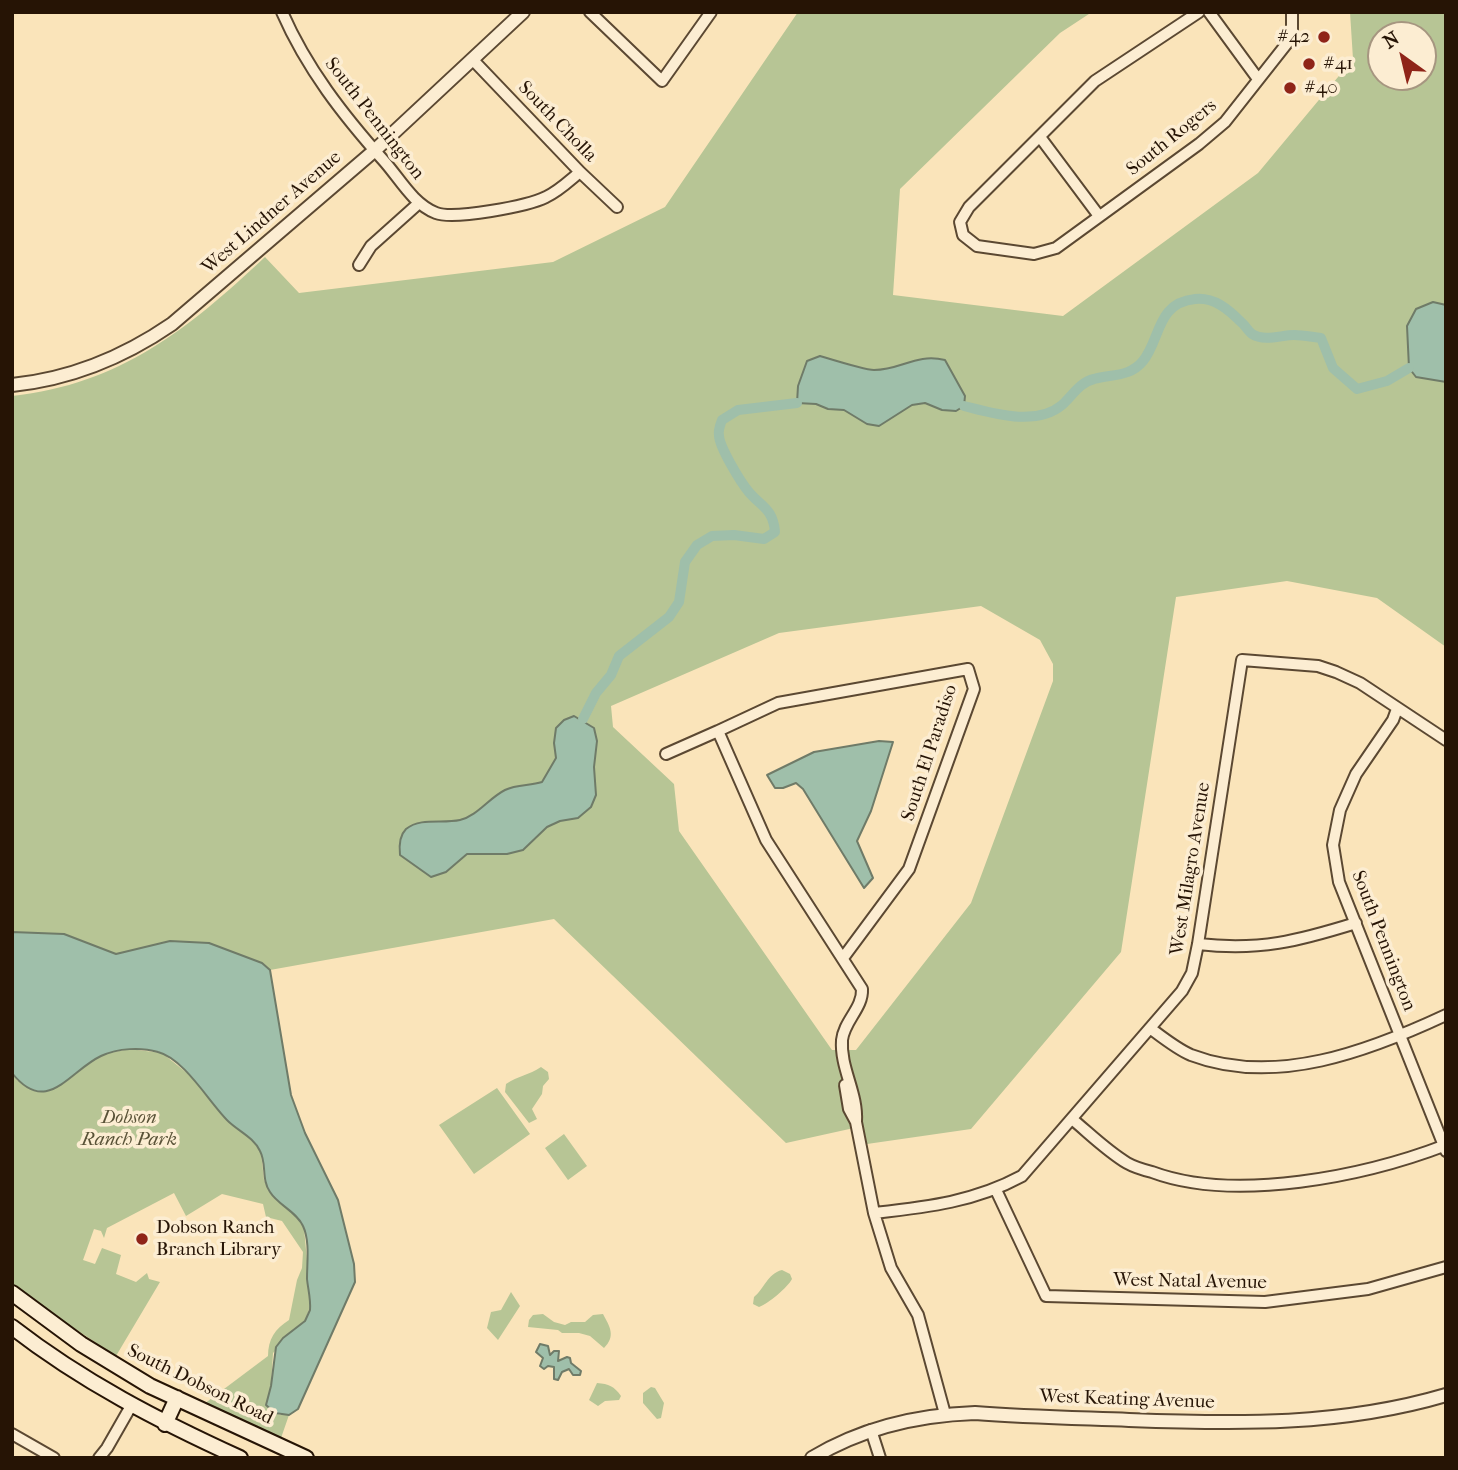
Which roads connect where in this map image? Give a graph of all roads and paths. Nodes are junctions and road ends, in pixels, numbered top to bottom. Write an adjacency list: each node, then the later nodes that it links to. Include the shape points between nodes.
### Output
1 (282, 12): 11 (street, South Pennington, via 324,89)
2 (523, 12): 8 (street, West Lindner Avenue)
3 (590, 12): 4 (street, via 663,81)
4 (711, 12)
5 (1199, 12): 10 (street, South Rogers, via 1095,81)
6 (1209, 12): 9 (street)
7 (1292, 12): 9 (street, South Rogers, via 1292,37)
8 (473, 60): 11 (street, West Lindner Avenue); 12 (street, South Cholla)
9 (1258, 79): 15 (street, South Rogers, via 1225,122)
10 (1040, 136): 15 (street); 15 (street, South Rogers, via 969,207 960,222 963,235 977,246 1034,254 1056,248)
11 (374, 151): 13 (street, South Pennington); 17 (street, West Lindner Avenue, via 153,337 74,373)
12 (580, 172): 13 (street, South Pennington, via 559,190 524,205 453,215 438,214); 14 (street, South Cholla)
13 (419, 204): 16 (street, via 371,246)
14 (617, 207)
15 (1099, 216)
16 (359, 265)
17 (12, 385)
18 (1397, 709): 20 (street, West Milagro Avenue); 22 (street, South Pennington, via 1356,774 1340,810 1333,845 1339,882); 23 (street, West Milagro Avenue, via 1360,683 1318,666 1242,660)
19 (718, 731): 21 (street, South El Paradiso); 24 (street, via 766,840); 24 (street, South El Paradiso, via 778,703 968,669 974,689 909,869)
20 (1446, 740)
21 (666, 754)
22 (1356, 923): 23 (street, via 1306,939 1257,947); 27 (street, South Pennington)
23 (1198, 944): 26 (street, West Milagro Avenue, via 1192,973 1182,991)
24 (844, 958): 31 (street, via 862,989 842,1042 844,1082)
25 (1446, 1015): 27 (street)
26 (1150, 1028): 27 (street, via 1189,1054 1231,1066 1284,1066 1345,1055); 28 (street, West Milagro Avenue)
27 (1401, 1036): 29 (street, South Pennington)
28 (1072, 1119): 29 (street, via 1128,1164 1174,1181 1222,1185 1282,1183 1361,1172); 30 (street, West Milagro Avenue, via 1022,1175)
29 (1445, 1147)
30 (996, 1190): 31 (street, West Milagro Avenue, via 970,1199); 32 (street, West Natal Avenue, via 1046,1296 1265,1302 1368,1289)
31 (874, 1213): 40 (street, via 891,1268 918,1315)
32 (1446, 1267)
33 (12, 1293): 35 (main road, South Dobson Road)
34 (12, 1327): 36 (main road)
35 (107, 1361): 36 (main road); 38 (main road, South Dobson Road)
36 (92, 1383): 39 (main road)
37 (1446, 1395): 40 (street, West Keating Avenue, via 1366,1413 1271,1423)
38 (177, 1398): 41 (main road); 47 (main road, South Dobson Road)
39 (131, 1406): 41 (main road); 45 (street)
40 (945, 1414): 42 (street, West Keating Avenue)
41 (165, 1423): 46 (main road)
42 (870, 1430): 48 (street, West Keating Avenue); 49 (street)
43 (12, 1434): 44 (street)
44 (54, 1458)
45 (99, 1458)
46 (240, 1458)
47 (306, 1458)
48 (812, 1458)
49 (880, 1458)

